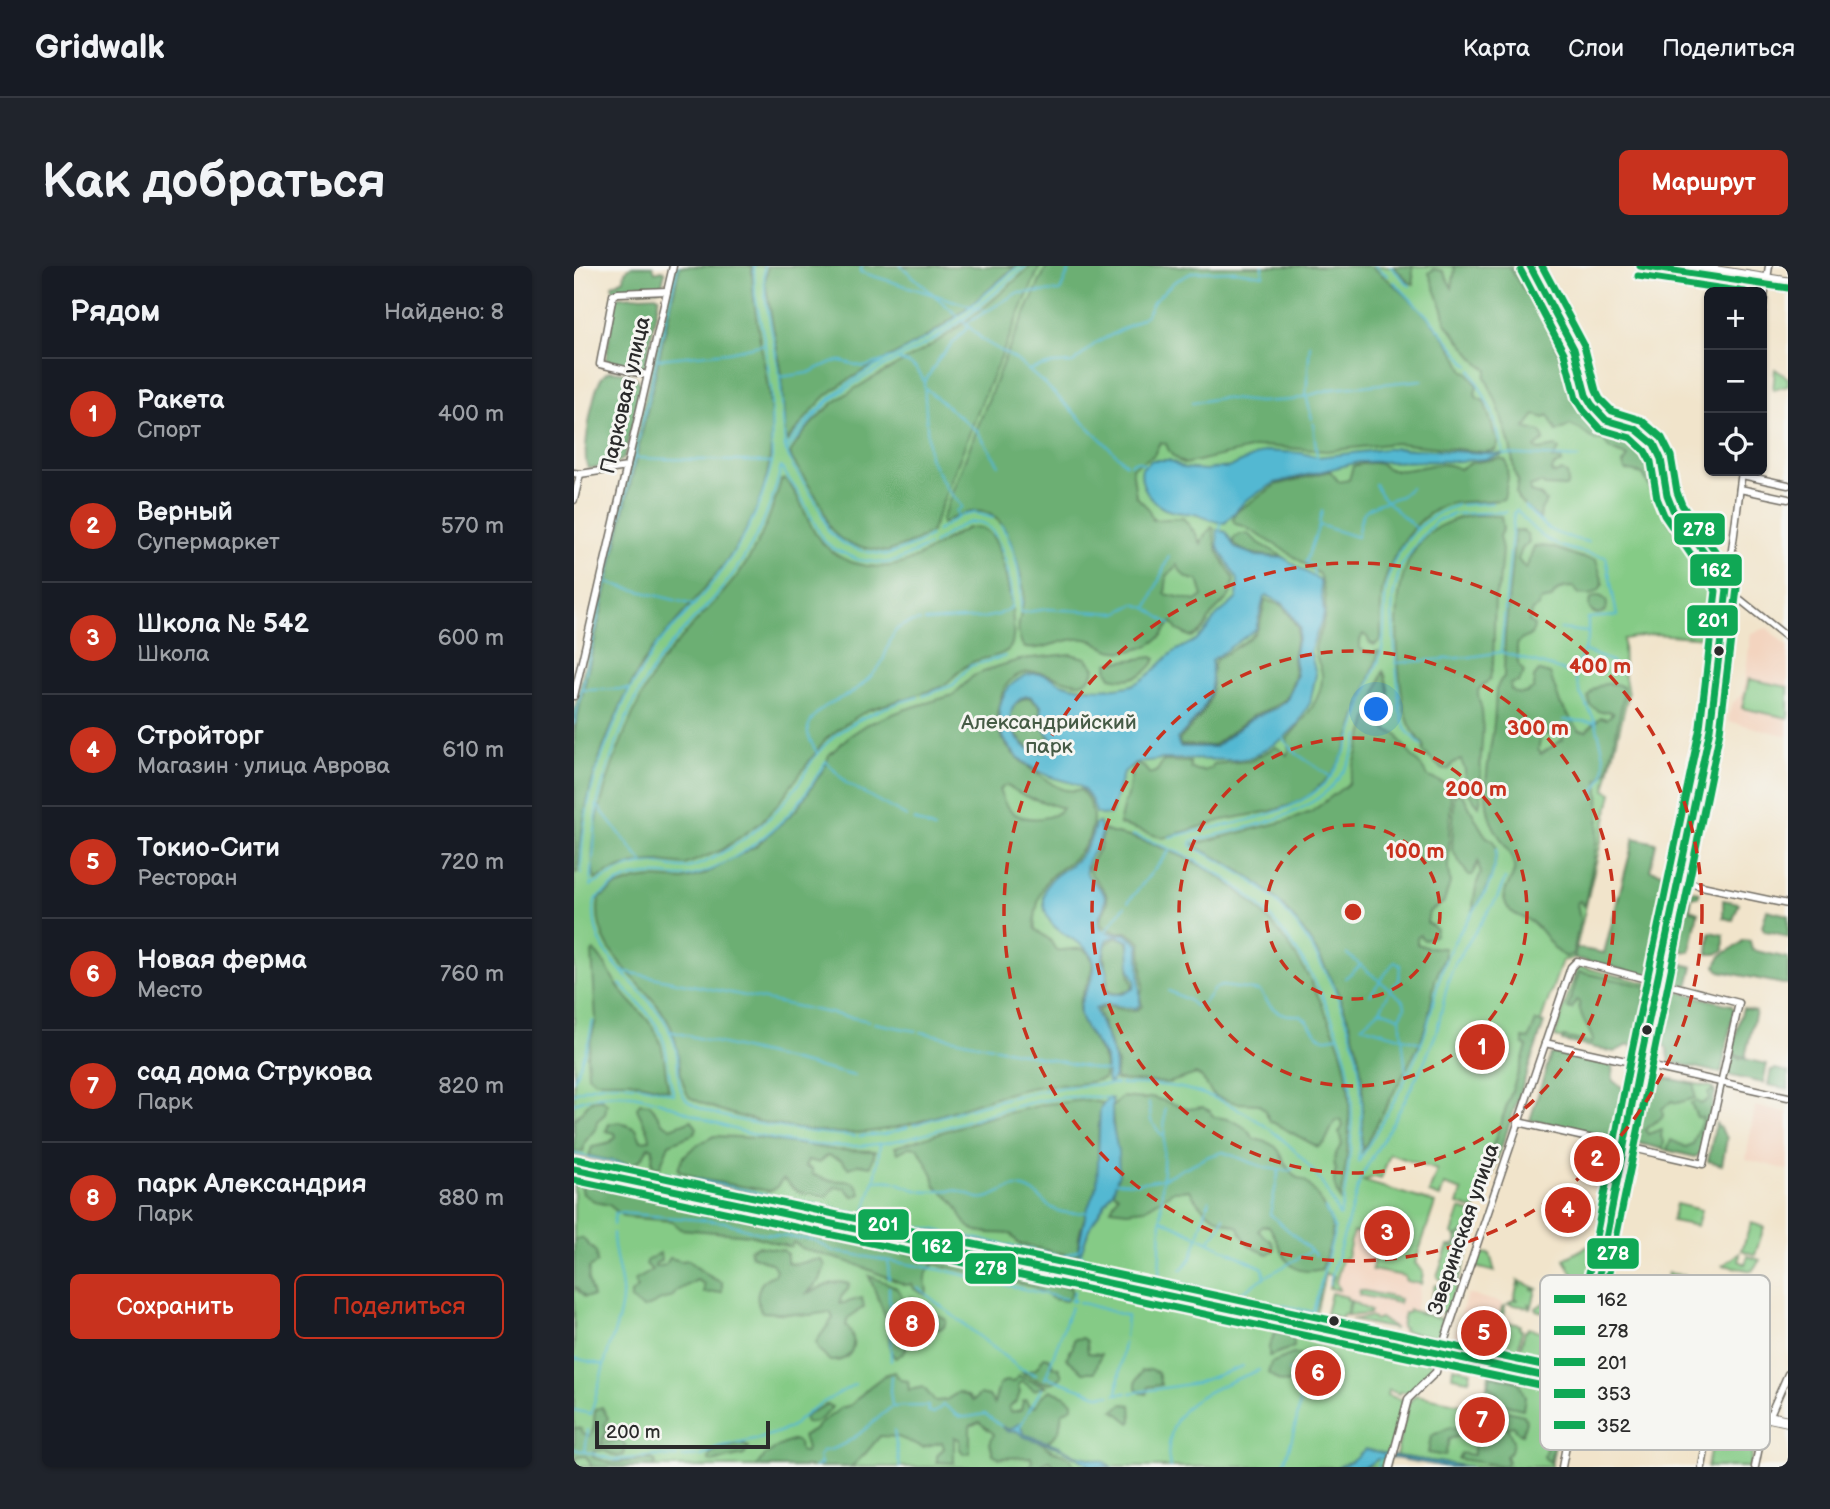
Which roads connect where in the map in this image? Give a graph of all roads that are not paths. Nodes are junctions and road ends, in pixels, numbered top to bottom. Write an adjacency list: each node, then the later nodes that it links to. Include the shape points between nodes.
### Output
1 (673, 266): 10 (street, Парковая улица)
2 (1530, 266): 20 (street, via 1574,349 1592,405 1606,420 1636,429 1654,444 1673,510)
3 (1640, 266): 6 (street)
4 (1686, 266): 6 (street)
5 (1769, 266): 6 (street)
6 (1766, 281): 7 (street); 8 (street); 9 (street)
7 (1788, 282)
8 (1765, 287)
9 (1788, 288)
10 (667, 291): 11 (street, Парковая улица); 11 (street, via 613,295 600,364)
11 (647, 375): 12 (street, Парковая улица)
12 (627, 467): 13 (street); 22 (street, Парковая улица)
13 (577, 474): 19 (street)
14 (1742, 476): 17 (street)
15 (1754, 476): 16 (street)
16 (1788, 485)
17 (1740, 489): 18 (street); 20 (street)
18 (1788, 499)
19 (574, 500)
20 (1727, 589): 21 (street); 24 (street, via 1710,729)
21 (1788, 638)
22 (576, 676): 23 (street, Парковая улица)
23 (574, 696)
24 (1678, 881): 25 (street); 26 (street)
25 (1788, 904)
26 (1657, 982): 27 (street, Зверинская улица, via 1577,961); 28 (street); 29 (street, via 1739,1003)
27 (1545, 1043): 28 (street); 31 (street, Зверинская улица)
28 (1640, 1064): 29 (street); 32 (street)
29 (1721, 1082): 30 (street); 32 (street, via 1703,1164)
30 (1788, 1097)
31 (1518, 1122): 32 (street); 36 (street, Зверинская улица)
32 (1624, 1146): 35 (street)
33 (574, 1163): 36 (main road)
34 (574, 1169): 36 (main road)
35 (1599, 1275)
36 (1441, 1351): 37 (main road); 44 (street, Зверинская улица, via 1436,1372 1408,1399)
37 (1540, 1372)
38 (1788, 1374): 39 (street)
39 (1770, 1412)
40 (1770, 1420): 42 (main road)
41 (1770, 1421): 43 (main road)
42 (1788, 1421)
43 (1788, 1427)
44 (1391, 1462): 45 (street)
45 (1400, 1467)

